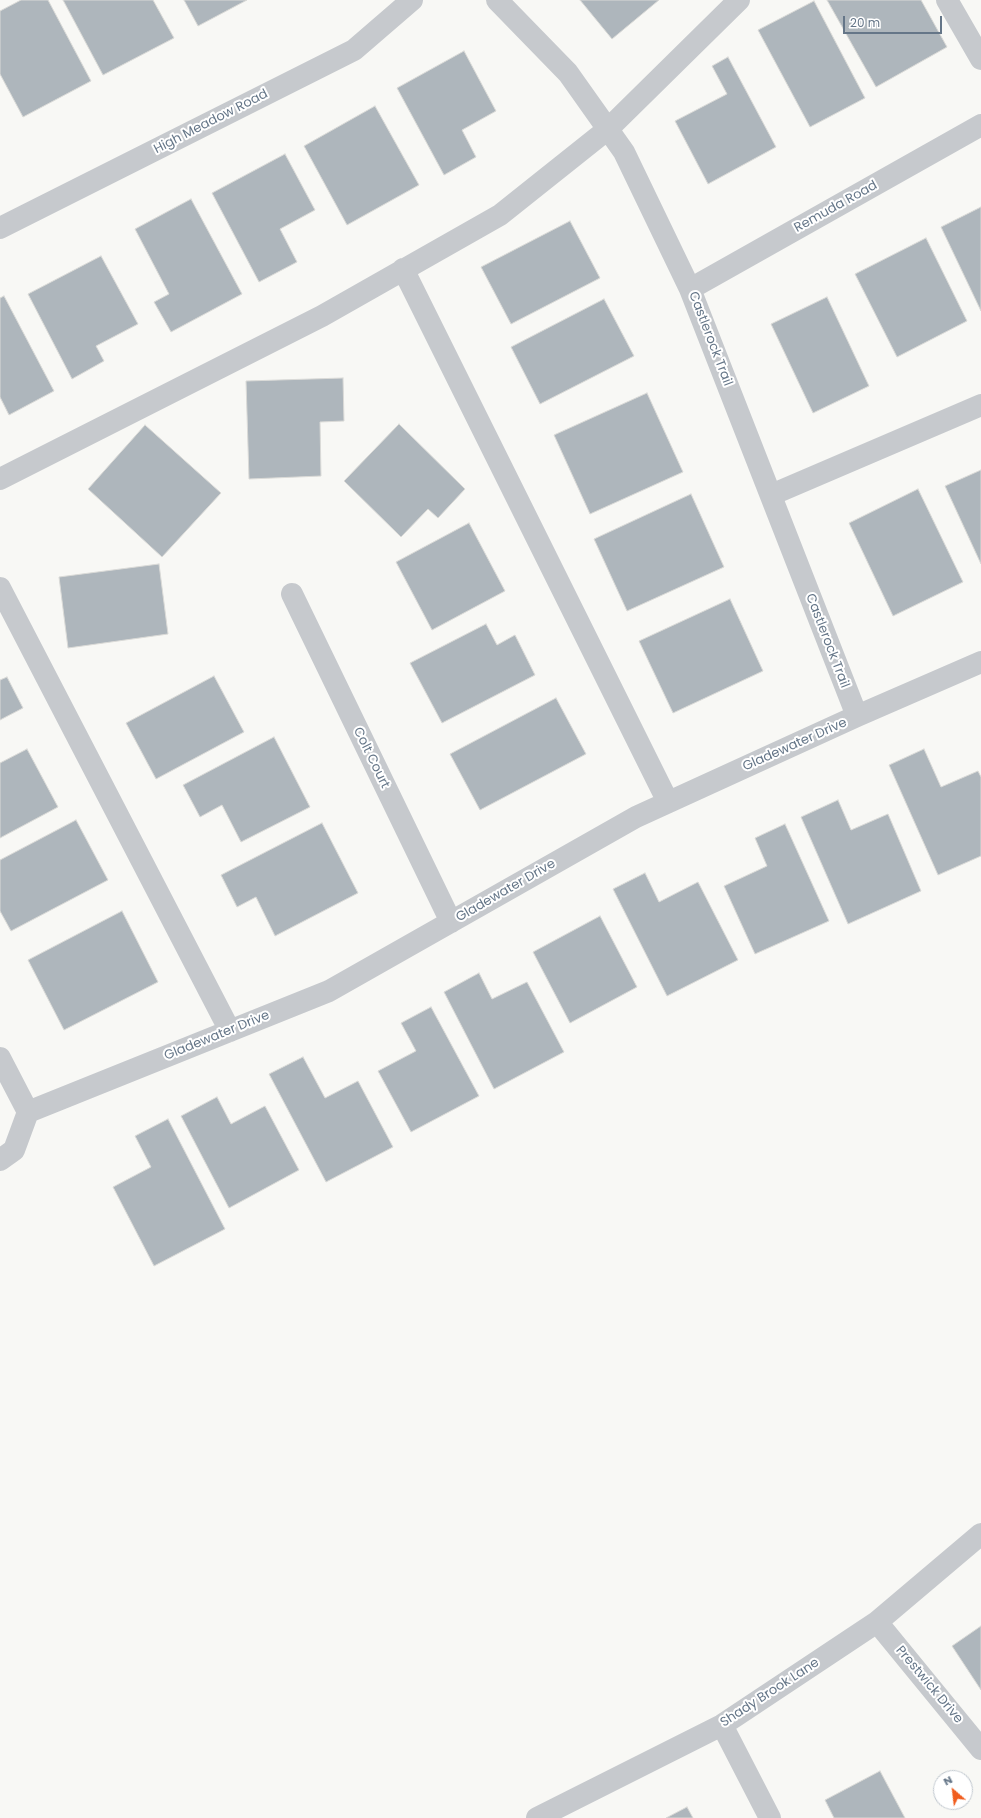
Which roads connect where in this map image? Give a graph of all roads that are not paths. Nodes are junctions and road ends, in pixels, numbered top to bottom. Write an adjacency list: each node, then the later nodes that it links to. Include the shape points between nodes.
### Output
1 (412, 0): 8 (street, High Meadow Road, via 354,50)
2 (497, 0): 7 (street, Castlerock Trail, via 568,73)
3 (739, 0): 7 (street)
4 (947, 0): 5 (street)
5 (981, 59)
6 (981, 124): 10 (street, Remuda Road)
7 (608, 129): 9 (street, via 500,215); 10 (street, Castlerock Trail, via 624,152)
8 (0, 228)
9 (403, 269): 12 (street, via 322,316); 18 (street)
10 (690, 289): 13 (street, Castlerock Trail)
11 (981, 405): 13 (street)
12 (0, 479)
13 (771, 495): 17 (street, Castlerock Trail)
14 (0, 588): 20 (street)
15 (292, 594): 19 (street, Colt Court)
16 (981, 662): 17 (street, Gladewater Drive)
17 (857, 716): 18 (street, Gladewater Drive)
18 (668, 802): 19 (street, Gladewater Drive, via 636,817)
19 (450, 922): 20 (street, Gladewater Drive, via 329,991)
20 (230, 1031): 22 (street, Gladewater Drive)
21 (0, 1058): 22 (street)
22 (28, 1112): 23 (street, via 14,1150)
23 (0, 1160)
24 (981, 1534): 25 (street, Shady Brook Lane)
25 (877, 1622): 26 (street, Shady Brook Lane); 27 (street, Prestwick Drive)
26 (722, 1725): 28 (street, Shady Brook Lane); 29 (street)
27 (981, 1749)
28 (537, 1818)
29 (770, 1818)

